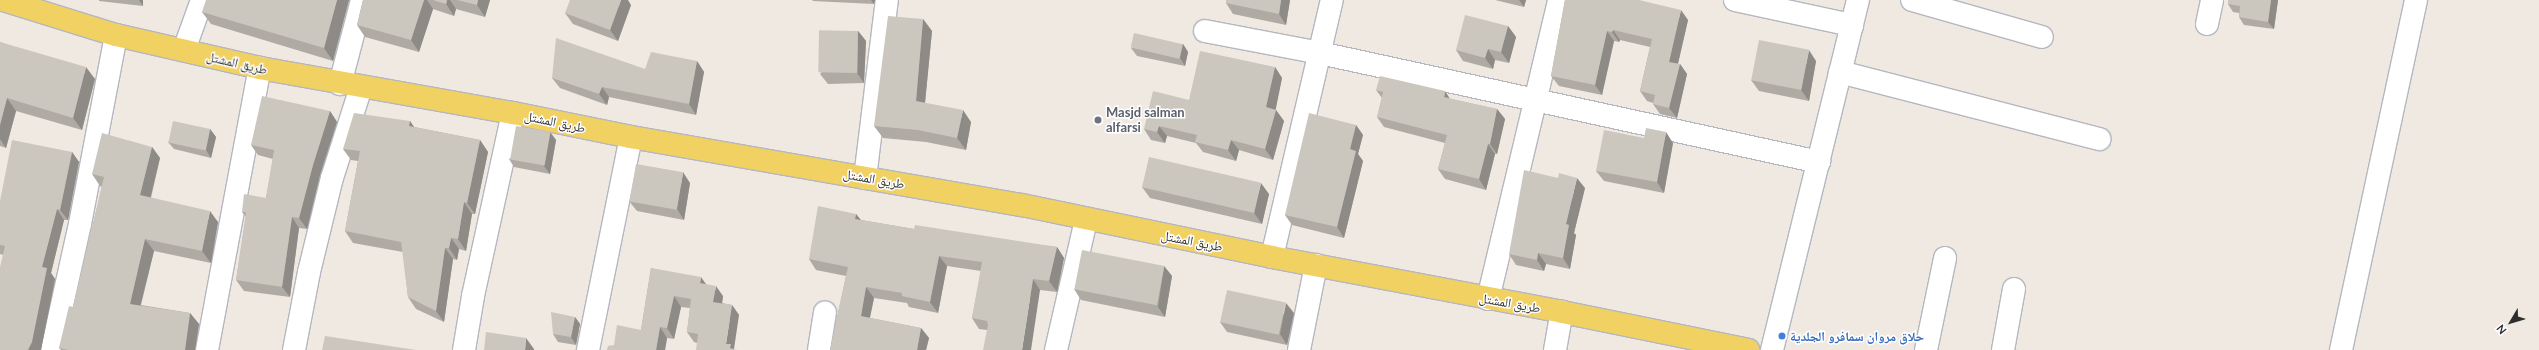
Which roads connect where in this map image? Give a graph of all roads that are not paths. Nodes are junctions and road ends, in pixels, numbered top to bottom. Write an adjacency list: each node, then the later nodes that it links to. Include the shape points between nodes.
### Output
1 (3, 0): 15 (main road, طريق المشتل)
2 (202, 0): 17 (street)
3 (362, 0): 21 (street)
4 (887, 0): 28 (street)
5 (1332, 0): 18 (street)
6 (1559, 0): 23 (street)
7 (1735, 0): 13 (street)
8 (1858, 0): 13 (street)
9 (1912, 0): 16 (street)
10 (2212, 0): 12 (street)
11 (2416, 0): 51 (street)
12 (2207, 24)
13 (1852, 25): 20 (street)
14 (1205, 31): 18 (street)
15 (116, 34): 17 (main road, طريق المشتل); 38 (street, via 80,224)
16 (2042, 37)
17 (184, 50): 19 (main road, طريق المشتل)
18 (1320, 53): 23 (street); 30 (street)
19 (260, 68): 21 (main road, طريق المشتل); 39 (street)
20 (1840, 72): 26 (street); 27 (street)
21 (340, 84): 22 (main road, طريق المشتل)
22 (361, 86): 24 (main road, طريق المشتل); 40 (street, via 332,178 309,272)
23 (1536, 100): 27 (street); 34 (street)
24 (513, 113): 25 (main road, طريق المشتل); 41 (street, via 473,296)
25 (631, 137): 28 (main road, طريق المشتل); 42 (street)
26 (2100, 139)
27 (1819, 162): 48 (street)
28 (865, 178): 29 (main road, طريق المشتل, via 1022,205)
29 (1086, 220): 30 (main road, طريق المشتل); 44 (street)
30 (1272, 257): 32 (main road, طريق المشتل)
31 (1945, 258): 49 (street)
32 (1316, 266): 34 (main road, طريق المشتل); 45 (street)
33 (2014, 289): 50 (street)
34 (1488, 299): 36 (main road, طريق المشتل)
35 (825, 312): 43 (street)
36 (1562, 312): 37 (main road, طريق المشتل); 46 (street)
37 (1697, 345): 47 (main road, طريق المشتل)
38 (52, 350)
39 (207, 350)
40 (294, 350)
41 (464, 350)
42 (588, 350)
43 (819, 350)
44 (1056, 350)
45 (1299, 350)
46 (1555, 350)
47 (1748, 350)
48 (1772, 350)
49 (1926, 350)
50 (2003, 350)
51 (2341, 350)

